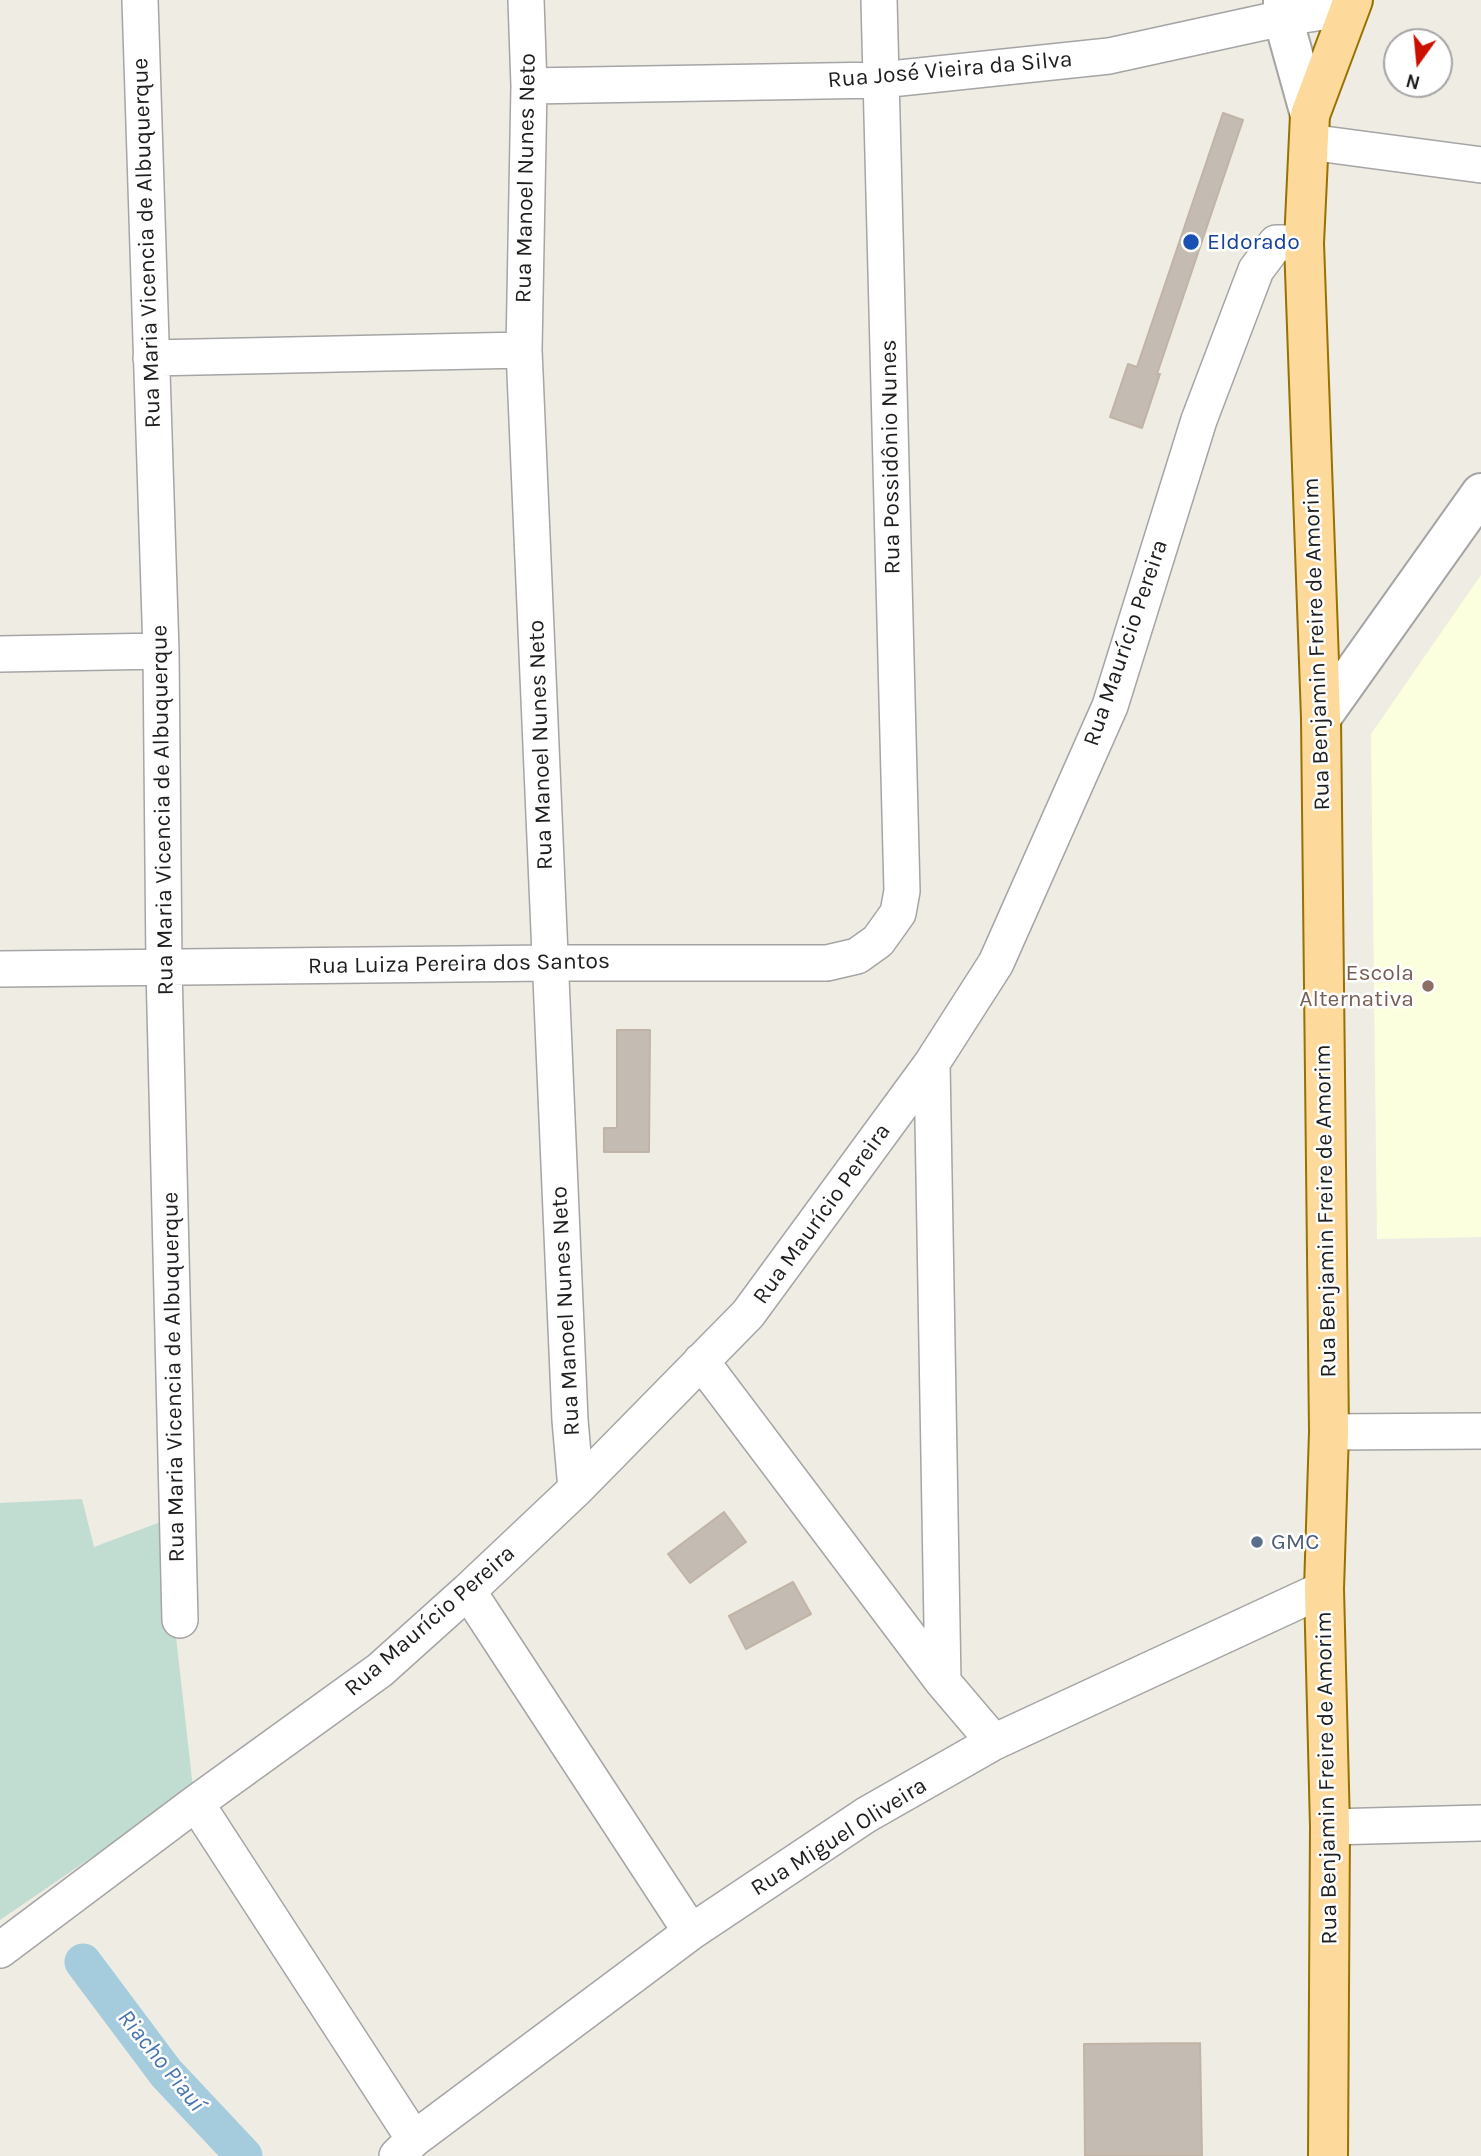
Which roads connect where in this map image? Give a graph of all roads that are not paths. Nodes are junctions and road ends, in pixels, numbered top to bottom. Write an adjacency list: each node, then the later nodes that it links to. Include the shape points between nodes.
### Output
1 (140, 0): 12 (street, Rua Maria Vicencia de Albuquerque)
2 (526, 0): 7 (street, Rua Manoel Nunes Neto)
3 (879, 0): 6 (street, Rua Possidônio Nunes)
4 (1352, 4): 5 (street, Rua José Vieira da Silva); 8 (main road)
5 (1283, 9): 6 (street, Rua José Vieira da Silva, via 1109,56); 8 (street, Rua Benjamin Freire de Amorim)
6 (881, 80): 7 (street, Rua José Vieira da Silva); 17 (street, Rua Possidônio Nunes, via 902,891)
7 (529, 86): 11 (street, Rua Manoel Nunes Neto)
8 (1309, 128): 9 (street); 10 (main road, Rua Benjamin Freire de Amorim)
9 (1481, 165)
10 (1304, 243): 16 (main road, Rua Benjamin Freire de Amorim); 21 (street, Rua Maurício Pereira, via 1276,243 1256,270 1199,420 1110,706 996,963)
11 (524, 350): 12 (street); 18 (street, Rua Manoel Nunes Neto)
12 (150, 358): 14 (street, Rua Maria Vicencia de Albuquerque)
13 (1481, 493): 16 (street)
14 (161, 651): 15 (street); 19 (street, Rua Maria Vicencia de Albuquerque)
15 (0, 654)
16 (1321, 718): 23 (main road, Rua Benjamin Freire de Amorim)
17 (898, 913): 18 (street, Rua Luiza Pereira dos Santos, via 868,949 827,963)
18 (550, 962): 19 (street, Rua Luiza Pereira dos Santos); 25 (street, Rua Manoel Nunes Neto)
19 (164, 968): 20 (street, Rua Luiza Pereira dos Santos); 28 (street, Rua Maria Vicencia de Albuquerque)
20 (0, 969)
21 (932, 1063): 22 (street, Rua Maurício Pereira, via 748,1314); 29 (street)
22 (701, 1361): 25 (street, Rua Maurício Pereira); 29 (street)
23 (1329, 1432): 24 (street); 26 (main road, Rua Benjamin Freire de Amorim)
24 (1481, 1432)
25 (576, 1489): 27 (street, Rua Maurício Pereira)
26 (1324, 1589): 30 (street, Rua Miguel Oliveira); 33 (main road, Rua Benjamin Freire de Amorim)
27 (468, 1591): 31 (street, Rua Maurício Pereira, via 380,1670); 34 (street)
28 (180, 1620)
29 (943, 1682): 30 (street)
30 (994, 1742): 34 (street, Rua Miguel Oliveira, via 866,1815)
31 (197, 1803): 35 (street, Rua Maurício Pereira); 36 (street)
32 (1481, 1823): 33 (street)
33 (1330, 1827): 37 (main road, Rua Benjamin Freire de Amorim)
34 (691, 1932): 36 (street, Rua Miguel Oliveira)
35 (0, 1950)
36 (406, 2148)
37 (1328, 2156)

